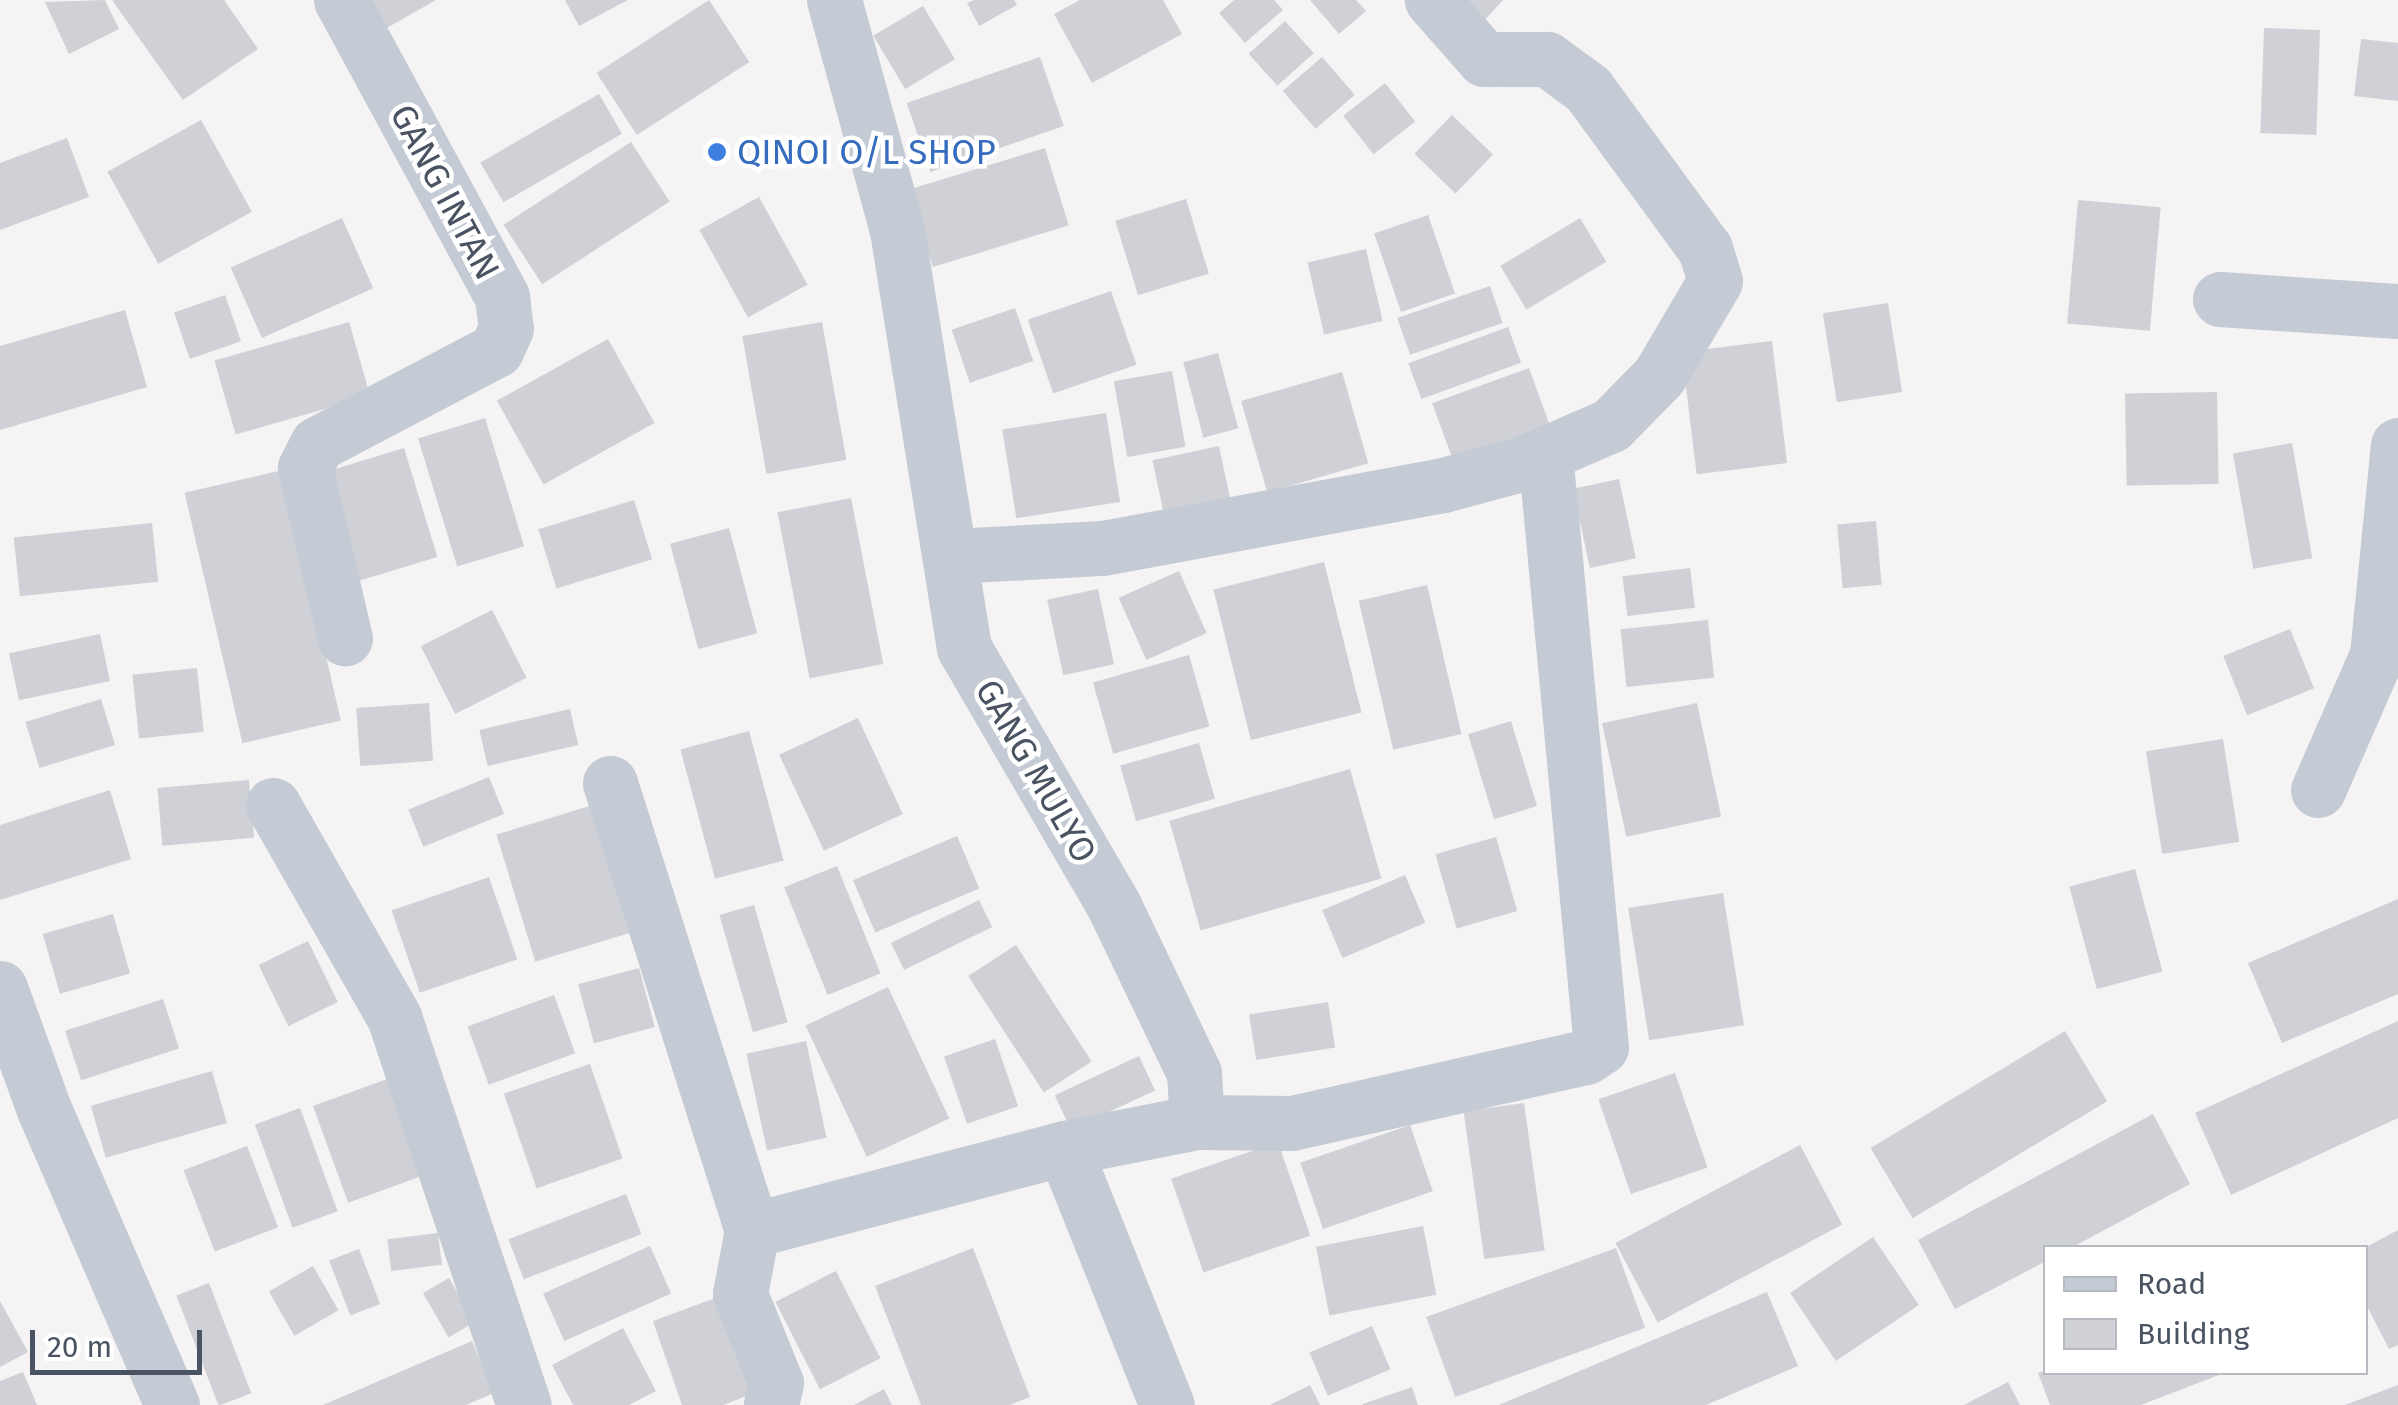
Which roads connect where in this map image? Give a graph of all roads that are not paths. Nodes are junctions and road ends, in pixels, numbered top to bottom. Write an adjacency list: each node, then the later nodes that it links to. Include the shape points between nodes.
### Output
1 (341, 0): 9 (street, GANG INTAN, via 502,297 506,328 496,350 317,444 305,468)
2 (834, 0): 8 (street, GANG MULYO, via 896,230)
3 (1432, 0): 7 (street, via 1484,59 1547,59 1588,90 1714,268 1715,281 1659,376 1612,425)
4 (2220, 299): 5 (street)
5 (2398, 311)
6 (2398, 445): 11 (street, via 2377,655)
7 (1545, 454): 8 (street, via 1443,485 1208,530 1103,548); 14 (street, via 1601,1047 1586,1058 1292,1123)
8 (953, 556): 14 (street, GANG MULYO, via 964,648 1114,906 1194,1073)
9 (345, 638)
10 (610, 783): 16 (street)
11 (2318, 790)
12 (273, 806): 18 (street, via 394,1017)
13 (0, 988): 17 (street, via 43,1107)
14 (1197, 1122): 15 (street)
15 (1064, 1148): 16 (street); 20 (street)
16 (752, 1230): 19 (street, via 740,1294 776,1384)
17 (172, 1405)
18 (524, 1405)
19 (771, 1405)
20 (1167, 1405)

